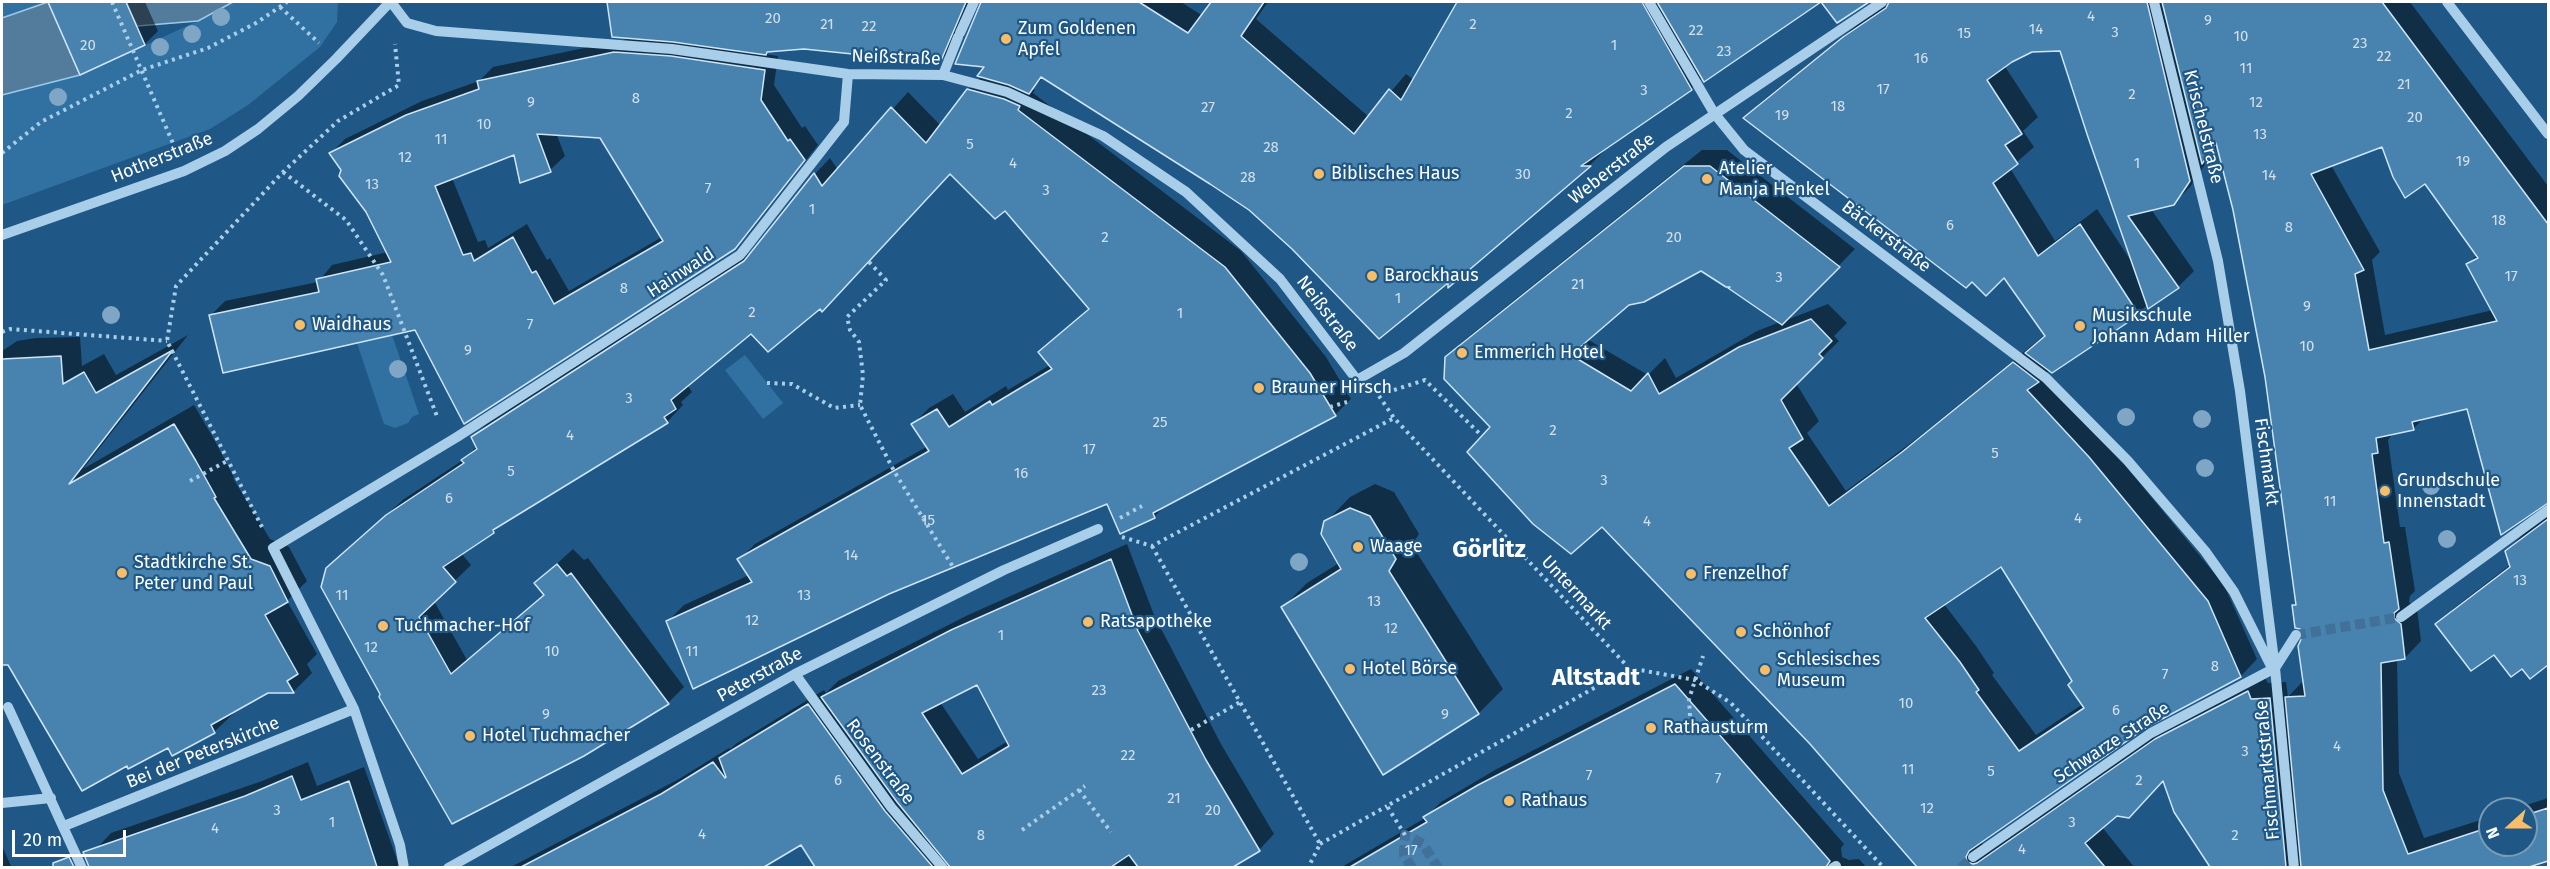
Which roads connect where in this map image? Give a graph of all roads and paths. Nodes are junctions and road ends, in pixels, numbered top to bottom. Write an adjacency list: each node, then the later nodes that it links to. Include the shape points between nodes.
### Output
1 (112, 2): 12 (path)
2 (287, 2): 9 (path)
3 (391, 2): 11 (street, Hotherstraße); 13 (street, Neißstraße, via 407,22 436,31 672,49)
4 (974, 2): 14 (street)
5 (1649, 2): 15 (street, Bäckerstraße)
6 (1882, 2): 15 (street, Weberstraße)
7 (2154, 2): 21 (street, Krischelstraße)
8 (2447, 2): 16 (street)
9 (280, 7): 11 (path); 12 (path, via 208,48)
10 (394, 37): 19 (path, via 399,85 338,122)
11 (336, 59): 18 (street, Hotherstraße, via 258,129)
12 (142, 70): 17 (path, via 41,122); 18 (path)
13 (848, 74): 14 (street, Neißstraße); 30 (street, Hainwald, via 844,122 740,255)
14 (943, 75): 25 (street, Neißstraße, via 1008,92 1103,136 1176,186 1280,279 1357,380)
15 (1714, 113): 25 (street, Weberstraße, via 1409,349); 42 (street, Bäckerstraße, via 1744,150 2046,378 2128,461 2205,551 2234,592)
16 (2548, 134)
17 (2, 153)
18 (184, 171): 20 (street, Hotherstraße)
19 (284, 172): 24 (path, via 176,286); 30 (path, via 346,220 383,275)
20 (2, 234)
21 (2218, 261): 42 (street, Fischmarkt, via 2240,391)
22 (869, 262): 27 (path, via 886,280 848,317 850,330 859,342)
23 (2, 332): 24 (path, via 10,329)
24 (167, 341): 31 (path)
25 (1370, 373)
26 (767, 383): 27 (path, via 792,384 834,408)
27 (861, 405): 37 (path, via 894,471)
28 (1394, 418): 29 (path, Untermarkt, via 1378,394 1425,380); 35 (path); 41 (path, Untermarkt)
29 (1482, 436)
30 (447, 443): 36 (street)
31 (227, 461): 32 (path); 36 (path)
32 (190, 482)
33 (2548, 510): 38 (street)
34 (1098, 529): 35 (path); 43 (street, Peterstraße, via 994,575)
35 (1152, 546): 45 (path)
36 (273, 548): 47 (street)
37 (953, 567)
38 (2400, 617)
39 (2296, 635): 42 (street)
40 (1703, 656): 44 (path)
41 (1629, 668): 44 (path); 54 (path)
42 (2275, 668): 60 (street, Schwarze Straße, via 2151,733); 67 (street, Fischmarktstraße)
43 (795, 674): 63 (street, Peterstraße); 64 (street, Rosenstraße, via 891,807)
44 (1695, 680): 48 (path, via 1689,699); 66 (path, via 1731,703)
45 (1240, 702): 49 (path); 59 (path)
46 (8, 707): 52 (street)
47 (354, 709): 55 (street, Bei der Peterskirche); 62 (street)
48 (1690, 716)
49 (1191, 730)
50 (1085, 786): 51 (path)
51 (1079, 790): 56 (path); 57 (path)
52 (51, 798): 53 (street); 55 (street)
53 (2, 803)
54 (1387, 806): 58 (path); 59 (path)
55 (64, 826): 61 (street)
56 (1022, 830)
57 (1111, 832)
58 (1405, 835)
59 (1320, 844): 65 (path)
60 (1972, 857)
61 (82, 867)
62 (404, 867)
63 (448, 867)
64 (943, 867)
65 (1308, 867)
66 (1884, 867)
67 (2294, 867)

